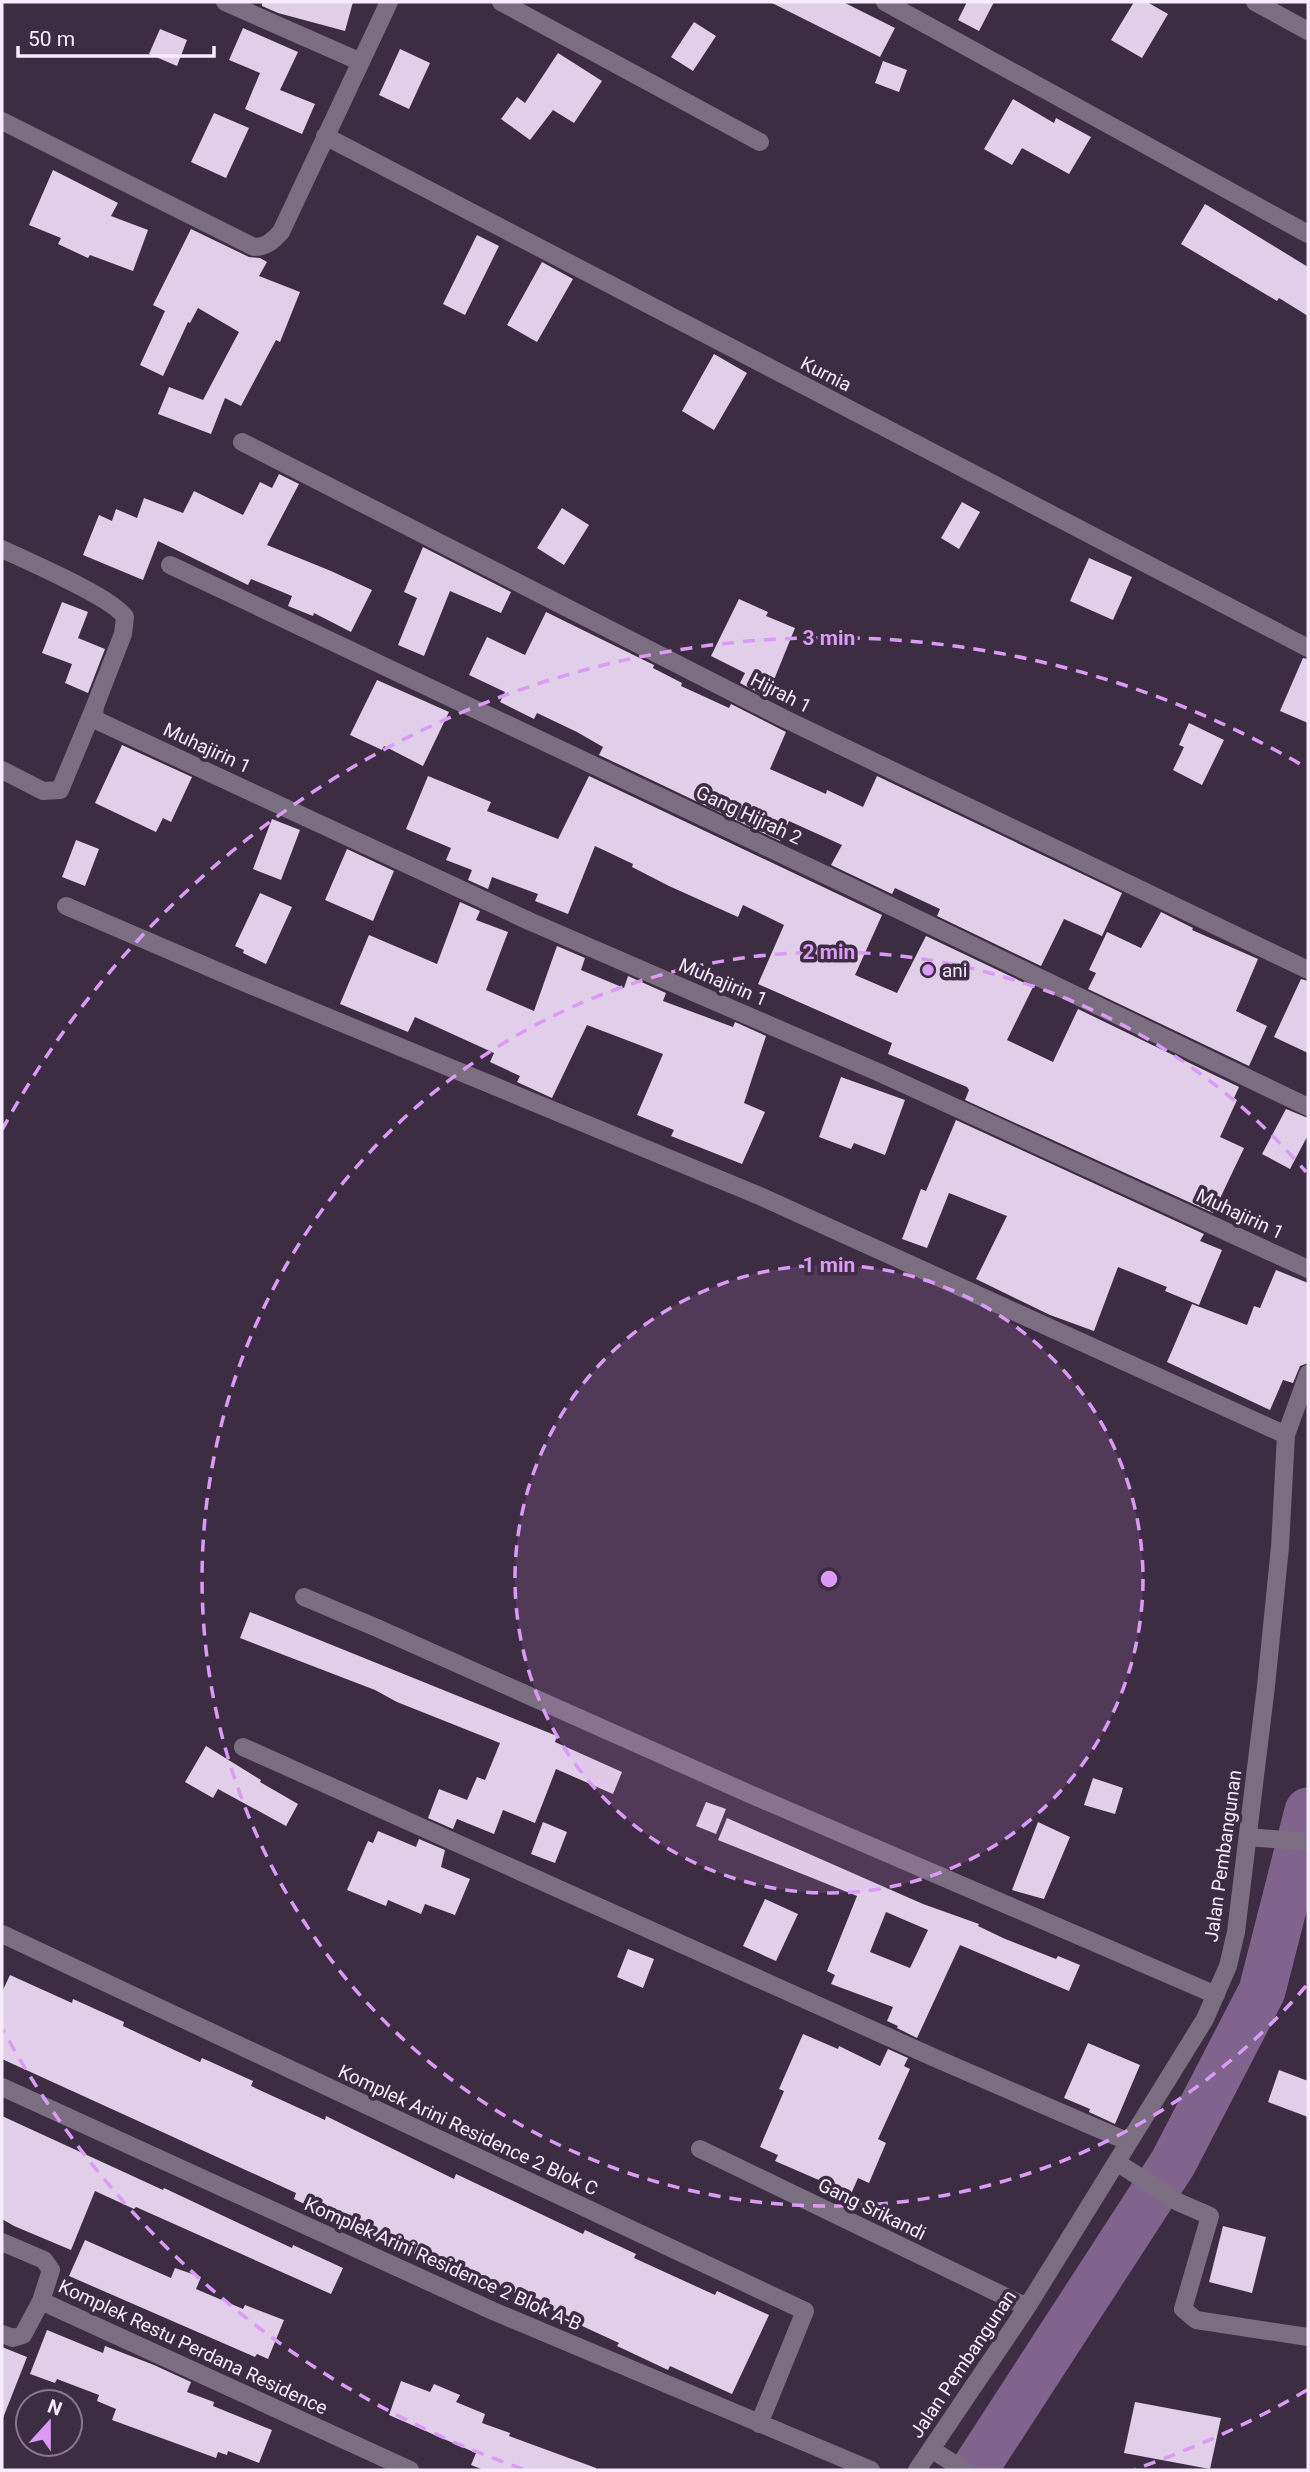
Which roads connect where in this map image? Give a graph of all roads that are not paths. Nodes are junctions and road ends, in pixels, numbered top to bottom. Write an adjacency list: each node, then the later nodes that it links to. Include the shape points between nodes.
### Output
1 (225, 2): 7 (street)
2 (389, 2): 7 (street)
3 (501, 2): 10 (street)
4 (885, 2): 11 (street)
5 (1255, 2): 6 (street)
6 (1308, 32)
7 (361, 62): 9 (street)
8 (2, 121): 9 (street, via 254,247 271,243 281,232)
9 (325, 136): 15 (street, Kurnia)
10 (760, 142)
11 (1308, 234)
12 (242, 442): 19 (street, Hijrah 1, via 783,718)
13 (2, 549): 16 (street, via 80,587 125,617 123,634)
14 (170, 565): 20 (street, Gang Hijrah 2)
15 (1308, 648)
16 (95, 706): 17 (street, via 60,790 43,791); 21 (street, Muhajirin 1, via 98,721 121,732 529,921 880,1073)
17 (2, 770)
18 (66, 906): 23 (street, via 762,1197)
19 (1308, 970)
20 (1308, 1107)
21 (1308, 1269)
22 (1308, 1374): 23 (street, Jalan Pembangunan)
23 (1286, 1435): 26 (street, Jalan Pembangunan, via 1280,1547)
24 (304, 1597): 29 (street)
25 (243, 1747): 31 (street)
26 (1248, 1837): 27 (street); 29 (street, Jalan Pembangunan, via 1236,1932)
27 (1308, 1842)
28 (2, 1934): 39 (street, Komplek Arini Residence 2 Blok C, via 805,2311)
29 (1216, 1995): 31 (street, Jalan Pembangunan)
30 (2, 2087): 39 (street, Komplek Arini Residence 2 Blok A-B, via 481,2305)
31 (1129, 2143): 33 (street, Jalan Pembangunan)
32 (700, 2149): 36 (street, Gang Srikandi)
33 (1119, 2164): 36 (street, Jalan Pembangunan); 38 (street, via 1178,2202 1210,2216 1183,2309 1188,2315)
34 (2, 2242): 35 (street, Komplek Restu Perdana Residence, via 44,2260 51,2270)
35 (41, 2301): 37 (street, via 23,2335 13,2339); 41 (street, Komplek Restu Perdana Residence)
36 (1027, 2307): 40 (street, Jalan Pembangunan)
37 (2, 2334)
38 (1308, 2337)
39 (759, 2424): 42 (street, Komplek Arini Residence 2 Blok A-B)
40 (932, 2449): 43 (street, Jalan Pembangunan); 44 (street)
41 (410, 2470)
42 (871, 2470)
43 (917, 2470)
44 (964, 2470)

